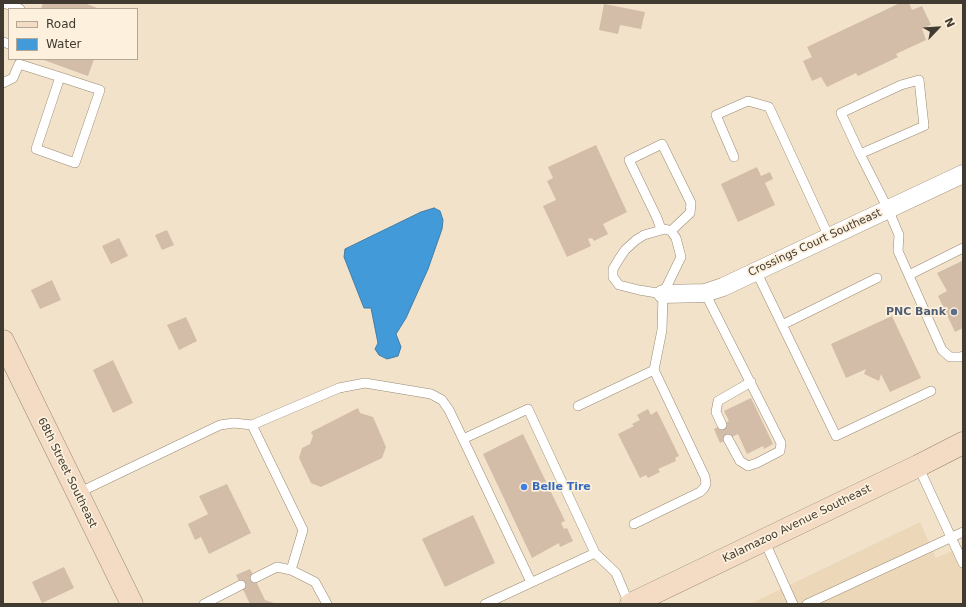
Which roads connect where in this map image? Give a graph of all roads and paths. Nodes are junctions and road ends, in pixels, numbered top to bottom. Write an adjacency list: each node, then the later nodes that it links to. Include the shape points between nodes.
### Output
1 (4, 3): 2 (lane)
2 (18, 8)
3 (18, 62): 4 (lane); 5 (lane, via 13,78)
4 (60, 77): 4 (lane, via 100,90 75,163 36,149)
5 (3, 83)
6 (860, 154): 6 (lane, via 841,113 900,85 919,80 924,126); 9 (lane)
7 (734, 157): 11 (lane, via 716,115 748,101 769,107)
8 (963, 174): 9 (street, Crossings Court Southeast)
9 (888, 209): 11 (street, Crossings Court Southeast); 14 (lane, via 899,235 898,251)
10 (666, 230): 10 (lane, via 690,213 691,203 662,144 629,160 657,218); 17 (lane, via 676,238 681,257); 17 (lane, via 644,235 636,240 622,254 613,269 619,285)
11 (829, 237): 13 (street, Crossings Court Southeast)
12 (963, 248): 14 (lane)
13 (756, 272): 16 (street, Crossings Court Southeast); 18 (lane)
14 (909, 275): 20 (lane, via 942,350 950,357)
15 (877, 278): 18 (lane)
16 (705, 293): 17 (street, Crossings Court Southeast); 22 (lane)
17 (663, 294): 21 (lane, via 662,330)
18 (782, 325): 23 (lane, via 836,436)
19 (3, 341): 31 (main road, 68th Street Southeast)
20 (963, 356)
21 (654, 370): 24 (lane); 32 (lane, via 706,484 700,492)
22 (751, 382): 26 (lane, via 718,401 716,412); 28 (lane, via 781,443 780,451 748,466 740,461)
23 (931, 391)
24 (578, 406)
25 (252, 425): 27 (lane, via 339,388 365,383 431,394 442,400); 31 (lane, via 220,425); 38 (lane, via 303,530)
26 (722, 425)
27 (463, 439): 36 (lane, via 528,409); 40 (lane)
28 (728, 439)
29 (963, 443): 30 (main road, Kalamazoo Avenue Southeast)
30 (918, 466): 34 (lane); 35 (main road, Kalamazoo Avenue Southeast)
31 (78, 493): 42 (main road, 68th Street Southeast)
32 (634, 524)
33 (963, 532): 34 (lane)
34 (951, 538): 37 (lane); 48 (lane)
35 (764, 540): 46 (main road, Kalamazoo Avenue Southeast); 47 (lane)
36 (595, 553): 40 (lane); 46 (lane, via 616,574)
37 (963, 563)
38 (291, 570): 39 (lane, via 277,567); 44 (lane, via 316,582)
39 (255, 578)
40 (531, 582): 45 (lane)
41 (241, 585): 43 (lane)
42 (132, 604)
43 (204, 604)
44 (327, 604)
45 (485, 604)
46 (630, 604)
47 (793, 604)
48 (807, 604)

